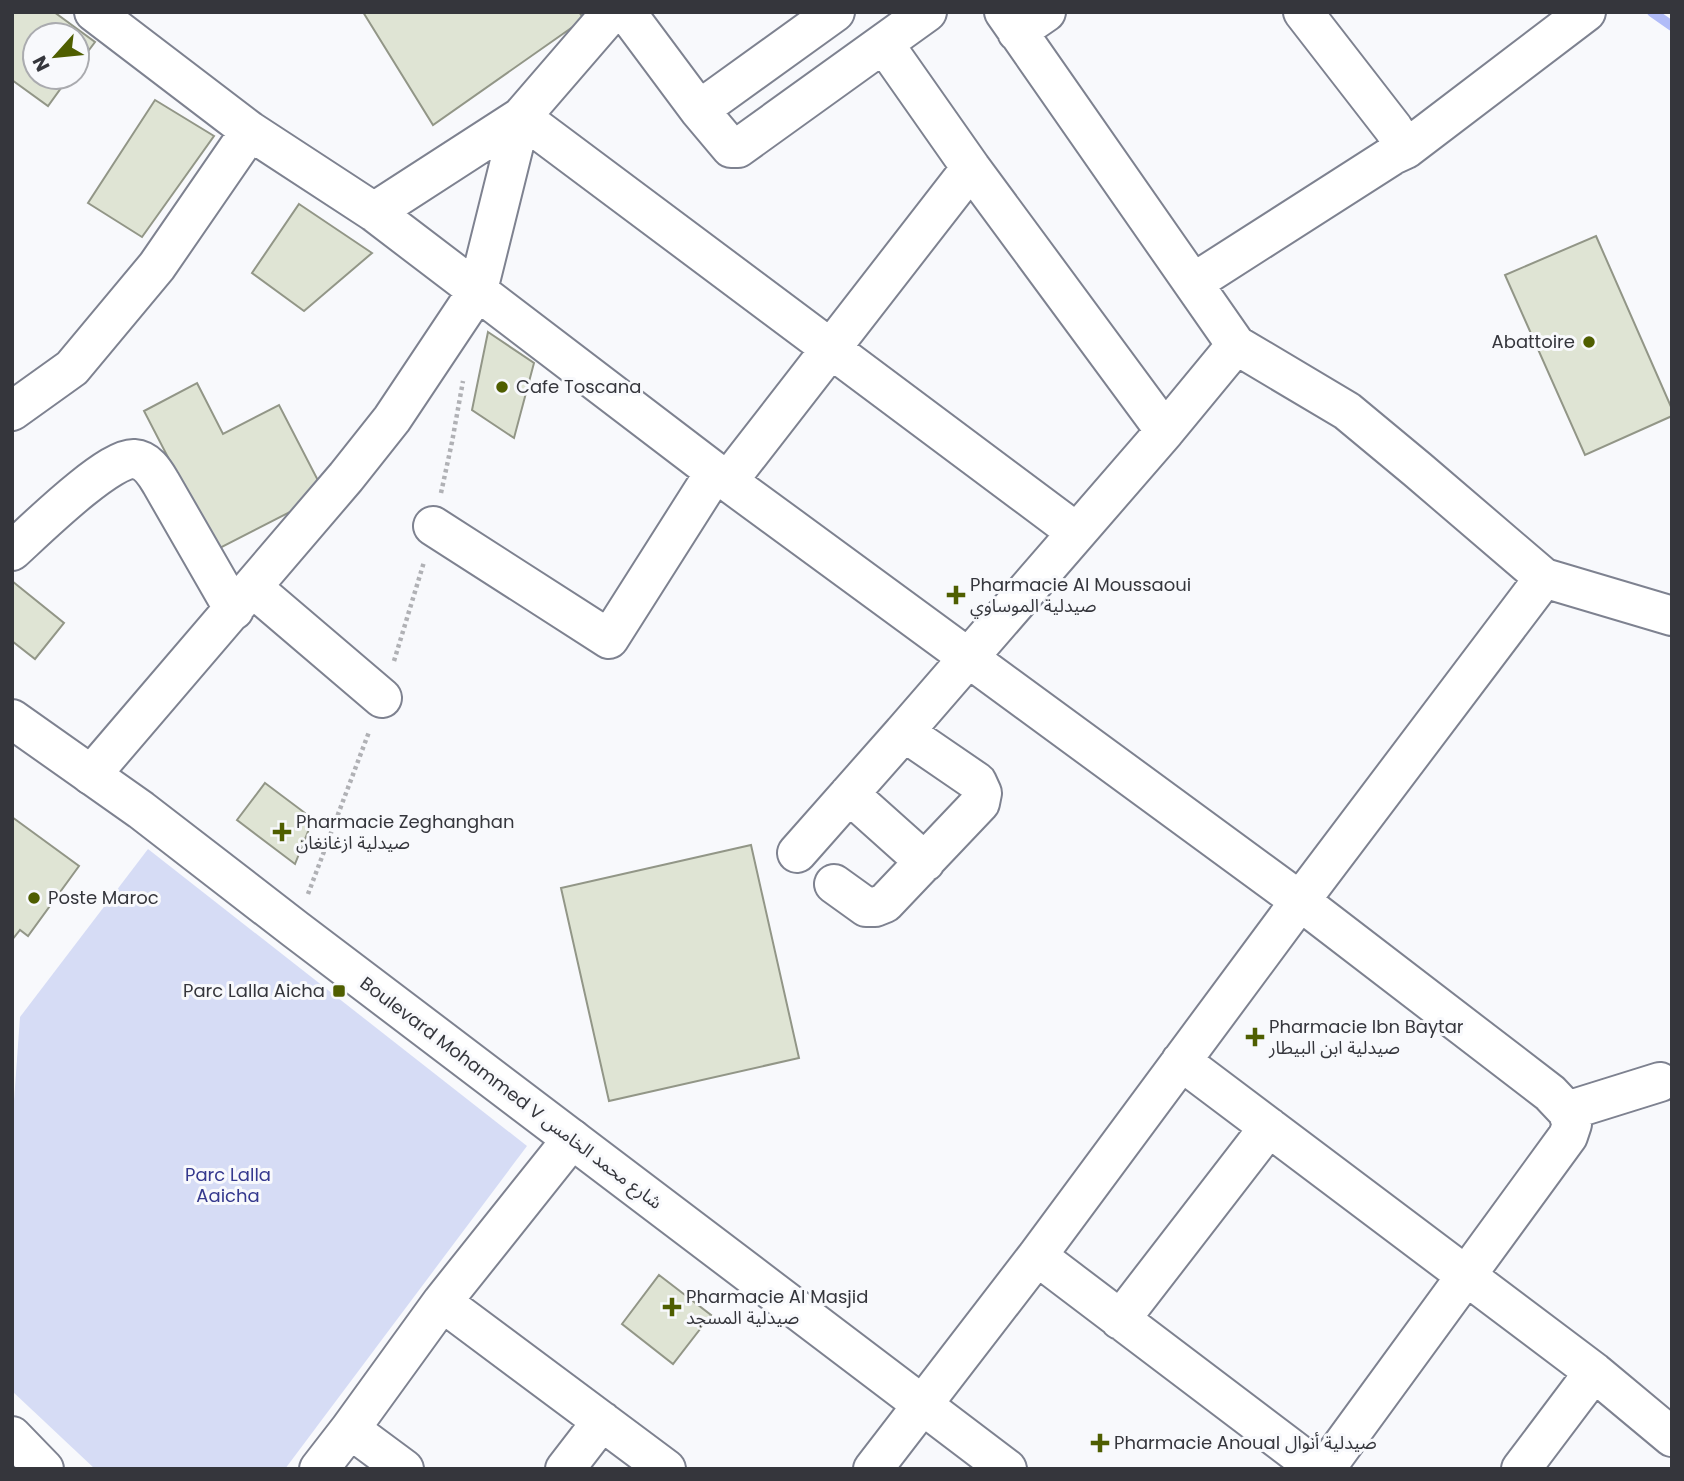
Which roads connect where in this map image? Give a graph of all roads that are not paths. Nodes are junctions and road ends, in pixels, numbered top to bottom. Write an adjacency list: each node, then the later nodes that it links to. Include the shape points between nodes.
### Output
1 (94, 12): 11 (street)
2 (835, 12): 9 (street)
3 (927, 12): 8 (street)
4 (1586, 12): 12 (street)
5 (615, 13): 9 (street); 10 (street)
6 (1022, 19): 15 (street)
7 (1321, 19): 12 (street)
8 (884, 44): 9 (street, via 738,148 727,146); 13 (street)
9 (699, 110)
10 (521, 117): 14 (street); 16 (street); 18 (street)
11 (250, 131): 14 (street); 19 (street, via 156,266 72,368)
12 (1406, 149): 15 (street)
13 (971, 167): 18 (street); 20 (street)
14 (374, 212): 16 (street)
15 (1193, 283): 17 (street)
16 (478, 290): 21 (street); 26 (street, via 392,419)
17 (1236, 345): 20 (street); 25 (street, via 1347,411)
18 (831, 349): 21 (street); 23 (street)
19 (12, 411)
20 (1165, 431): 23 (street)
21 (721, 477): 22 (street, via 609,639); 28 (street)
22 (433, 526)
23 (1076, 532): 28 (street)
24 (12, 551): 26 (street, via 112,466 139,459 152,469)
25 (1544, 578): 27 (street); 37 (street)
26 (243, 599): 29 (street); 32 (street)
27 (1672, 616)
28 (968, 657): 31 (street); 37 (street)
29 (382, 698)
30 (12, 719): 32 (street, Boulevard Mohammed V شارع محمد الخامس)
31 (904, 732): 33 (street); 35 (street, via 977,782 982,793 980,803)
32 (91, 775): 42 (street, Boulevard Mohammed V شارع محمد الخامس)
33 (849, 794): 34 (street); 35 (street)
34 (797, 853)
35 (925, 862): 36 (street, via 885,903 875,907 866,907)
36 (834, 884)
37 (1300, 901): 38 (street); 40 (street, via 1550,1093)
38 (1181, 1061): 41 (street); 43 (street)
39 (1668, 1089): 40 (street)
40 (1567, 1111): 44 (street, via 1572,1124 1568,1136)
41 (1269, 1127): 44 (street); 46 (street)
42 (572, 1139): 45 (street); 48 (street, Boulevard Mohammed V شارع محمد الخامس)
43 (1037, 1256): 46 (street); 48 (street)
44 (1466, 1276): 47 (street); 61 (street)
45 (442, 1302): 49 (street); 50 (street)
46 (1120, 1320): 60 (street)
47 (1594, 1372): 52 (street); 62 (street)
48 (922, 1404): 58 (street); 59 (street, Boulevard Mohammed V شارع محمد الخامس)
49 (602, 1421): 56 (street); 57 (street)
50 (350, 1429): 54 (street); 55 (street)
51 (12, 1436): 53 (street)
52 (1672, 1437)
53 (44, 1469)
54 (319, 1469)
55 (404, 1469)
56 (565, 1469)
57 (666, 1469)
58 (873, 1469)
59 (1007, 1469)
60 (1318, 1469)
61 (1325, 1469)
62 (1521, 1469)

